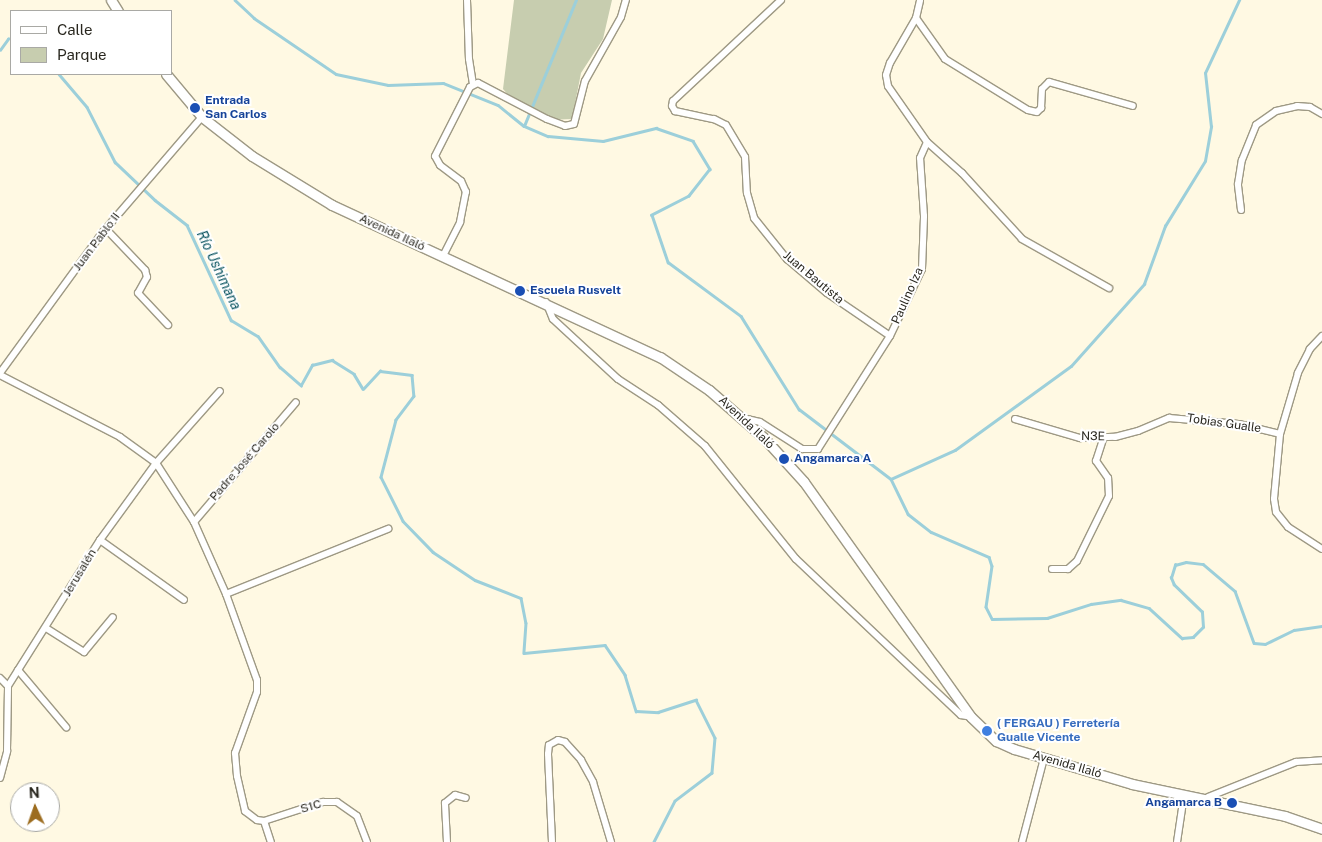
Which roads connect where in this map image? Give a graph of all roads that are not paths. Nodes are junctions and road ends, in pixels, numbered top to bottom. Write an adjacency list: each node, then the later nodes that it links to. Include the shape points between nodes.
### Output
1 (467, 0): 7 (street)
2 (626, 0): 7 (street, via 585,81 574,124 566,126 547,119)
3 (781, 0): 18 (street, Juan Bautista, via 673,101 672,106 675,111 714,119 726,125 745,157 747,193 754,218 787,259 827,294)
4 (920, 0): 5 (street)
5 (916, 18): 8 (street, via 945,58 1028,110 1037,112 1041,108 1042,89 1048,82); 11 (street, via 886,75 888,86)
6 (167, 75): 10 (main road, Avenida Ilaló)
7 (472, 85): 14 (street, via 435,156 440,165 461,181 466,192 460,222)
8 (1133, 106)
9 (1322, 114): 12 (street, via 1310,107 1297,106 1276,111 1256,125 1242,160 1238,184)
10 (202, 117): 13 (street, Juan Pablo II); 14 (main road, Avenida Ilaló, via 252,156 332,205)
11 (928, 142): 15 (street, via 962,173 1022,240); 18 (street, Paulino Iza, via 920,158 924,216 922,269)
12 (1241, 210)
13 (106, 229): 17 (street, via 145,270 147,277 138,292); 20 (street, Juan Pablo II)
14 (443, 256): 16 (main road, Avenida Ilaló)
15 (1109, 288)
16 (546, 302): 23 (main road, Avenida Ilaló, via 660,357); 41 (street, via 553,319 618,380 658,405 705,446 796,559 960,716)
17 (168, 325)
18 (890, 336): 23 (street, Paulino Iza, via 818,449 802,449 760,422)
19 (1322, 336): 26 (street, via 1310,349 1298,372)
20 (0, 374): 28 (street, via 120,437)
21 (220, 391): 28 (street, Jerusalén)
22 (296, 402): 29 (street, Padre José Carolo)
23 (743, 418): 41 (main road, Avenida Ilaló, via 804,482)
24 (1169, 418): 26 (street, Tobias Gualle, via 1238,424); 27 (street, N3E, via 1138,431)
25 (1015, 419): 27 (street, N3E, via 1080,438)
26 (1280, 434): 32 (street, via 1274,499 1276,512 1288,527)
27 (1103, 439): 33 (street, via 1096,461 1108,478 1109,496 1077,561 1068,569)
28 (156, 463): 29 (street); 31 (street, Jerusalén)
29 (194, 522): 34 (street)
30 (388, 529): 34 (street)
31 (100, 540): 35 (street); 37 (street, Jerusalén)
32 (1322, 549)
33 (1052, 569)
34 (226, 594): 49 (street, via 256,680 257,692 235,753 237,776 245,811)
35 (184, 600)
36 (113, 617): 37 (street, via 84,652)
37 (46, 628): 38 (street, Jerusalén)
38 (18, 670): 40 (street, Jerusalén); 42 (street)
39 (0, 678): 40 (street)
40 (8, 686): 45 (street, via 8,752)
41 (971, 717): 43 (main road, Avenida Ilaló, via 996,741)
42 (66, 727)
43 (1044, 758): 46 (main road, Avenida Ilaló, via 1132,784); 56 (street)
44 (1322, 760): 47 (street, via 1296,762)
45 (0, 778)
46 (1184, 795): 47 (main road, Avenida Ilaló); 57 (street)
47 (1208, 797): 50 (main road, Avenida Ilaló, via 1285,816)
48 (466, 798): 53 (street, via 455,795 445,802)
49 (264, 821): 51 (street); 52 (street, S1C, via 323,802 337,802 357,816)
50 (1322, 830)
51 (271, 842)
52 (367, 842)
53 (446, 842)
54 (552, 842): 55 (street, via 548,754 549,745 558,740 565,742 581,760 593,782)
55 (611, 842)
56 (1022, 842)
57 (1177, 842)

